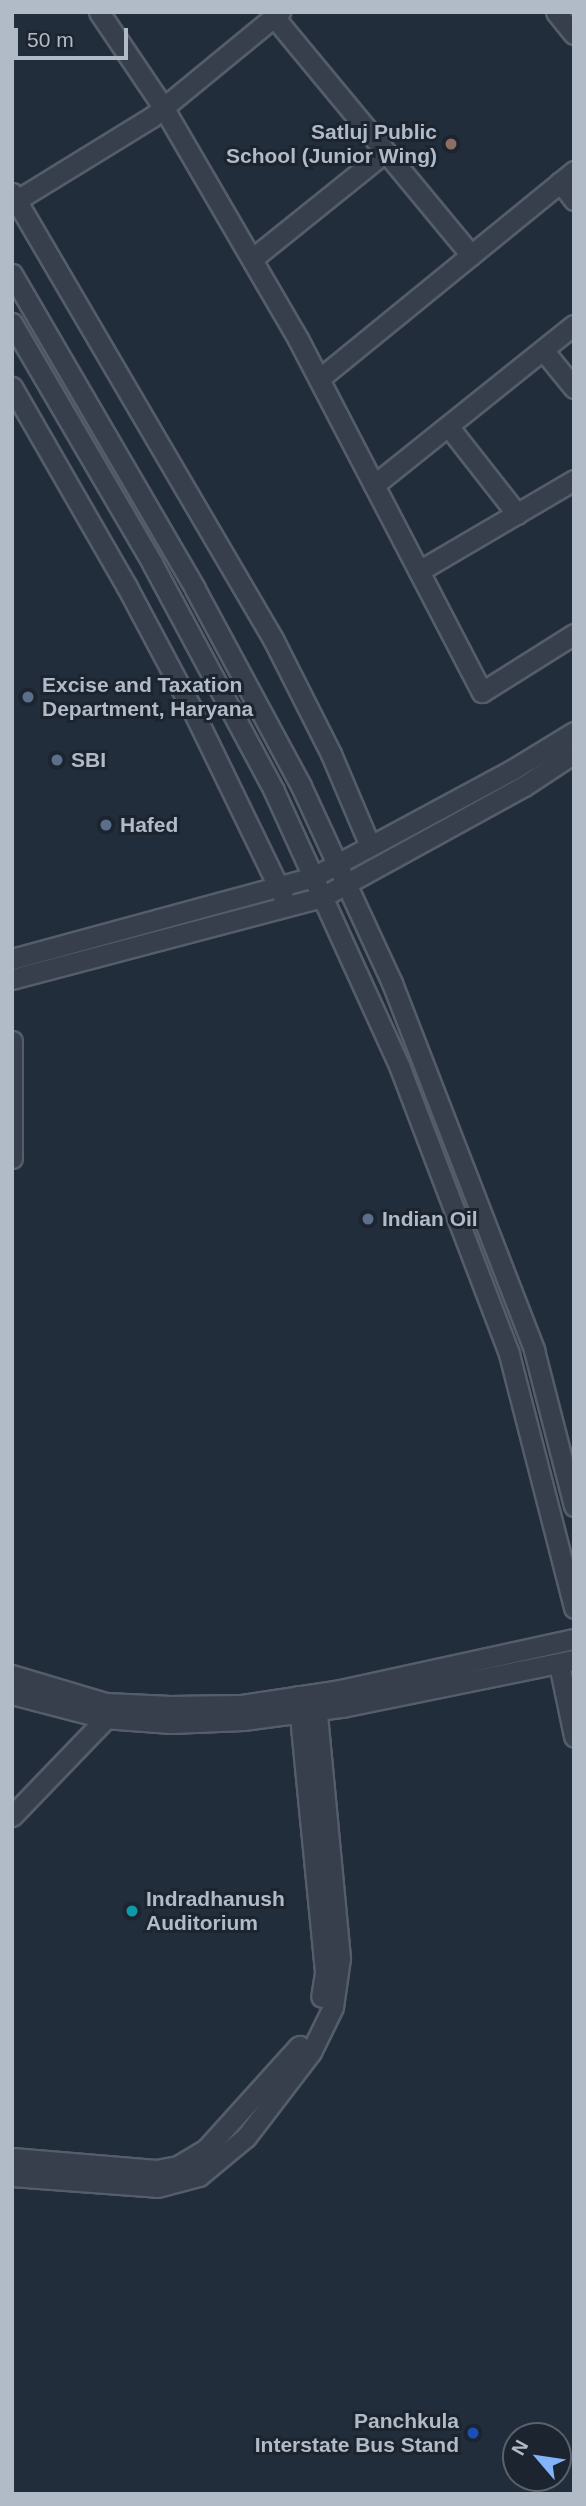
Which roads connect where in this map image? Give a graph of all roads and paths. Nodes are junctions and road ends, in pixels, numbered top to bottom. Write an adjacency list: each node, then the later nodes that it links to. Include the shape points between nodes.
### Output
1 (99, 12): 5 (street)
2 (556, 12): 4 (street)
3 (277, 15): 5 (street); 6 (street)
4 (574, 34)
5 (163, 107): 8 (street); 11 (street)
6 (386, 152): 10 (street); 11 (street)
7 (567, 176): 9 (street); 10 (street)
8 (14, 198): 27 (street, via 273,639 331,754)
9 (574, 200)
10 (471, 255): 16 (street)
11 (252, 260): 16 (street)
12 (12, 274): 28 (street, via 195,589)
13 (12, 323): 29 (street, via 159,575 274,791)
14 (574, 325): 15 (street)
15 (543, 350): 18 (street); 19 (street)
16 (319, 379): 21 (street)
17 (12, 387): 31 (street, via 127,587)
18 (574, 388)
19 (448, 426): 21 (street); 22 (street)
20 (574, 480): 22 (street)
21 (374, 485): 23 (street)
22 (517, 513): 23 (street)
23 (419, 571): 24 (street, via 482,692)
24 (574, 634)
25 (574, 732): 27 (street)
26 (574, 753): 30 (street, via 524,786)
27 (370, 846): 28 (street)
28 (337, 863): 29 (street); 30 (street)
29 (313, 877): 31 (street); 32 (street)
30 (346, 884): 32 (street); 38 (street, via 392,983 534,1350)
31 (279, 886): 33 (street); 34 (street)
32 (322, 897): 33 (street); 39 (street, via 400,1068 509,1354)
33 (287, 906): 35 (street)
34 (12, 959)
35 (12, 979)
36 (12, 1041): 37 (street)
37 (12, 1158)
38 (574, 1506)
39 (574, 1608)
40 (574, 1639): 44 (street)
41 (566, 1662): 44 (street); 47 (street)
42 (12, 1675): 45 (street, via 106,1703)
43 (12, 1694): 46 (street)
44 (308, 1703): 45 (street); 46 (street, via 243,1720 172,1723); 49 (street, via 325,1973 307,2035 206,2150 178,2166 156,2170); 50 (street, via 340,1958 333,2007 311,2052 246,2137 199,2176 157,2187)
45 (124, 1704): 46 (street)
46 (104, 1718): 48 (street)
47 (574, 1736)
48 (12, 1816)
49 (12, 2158)
50 (12, 2176)

